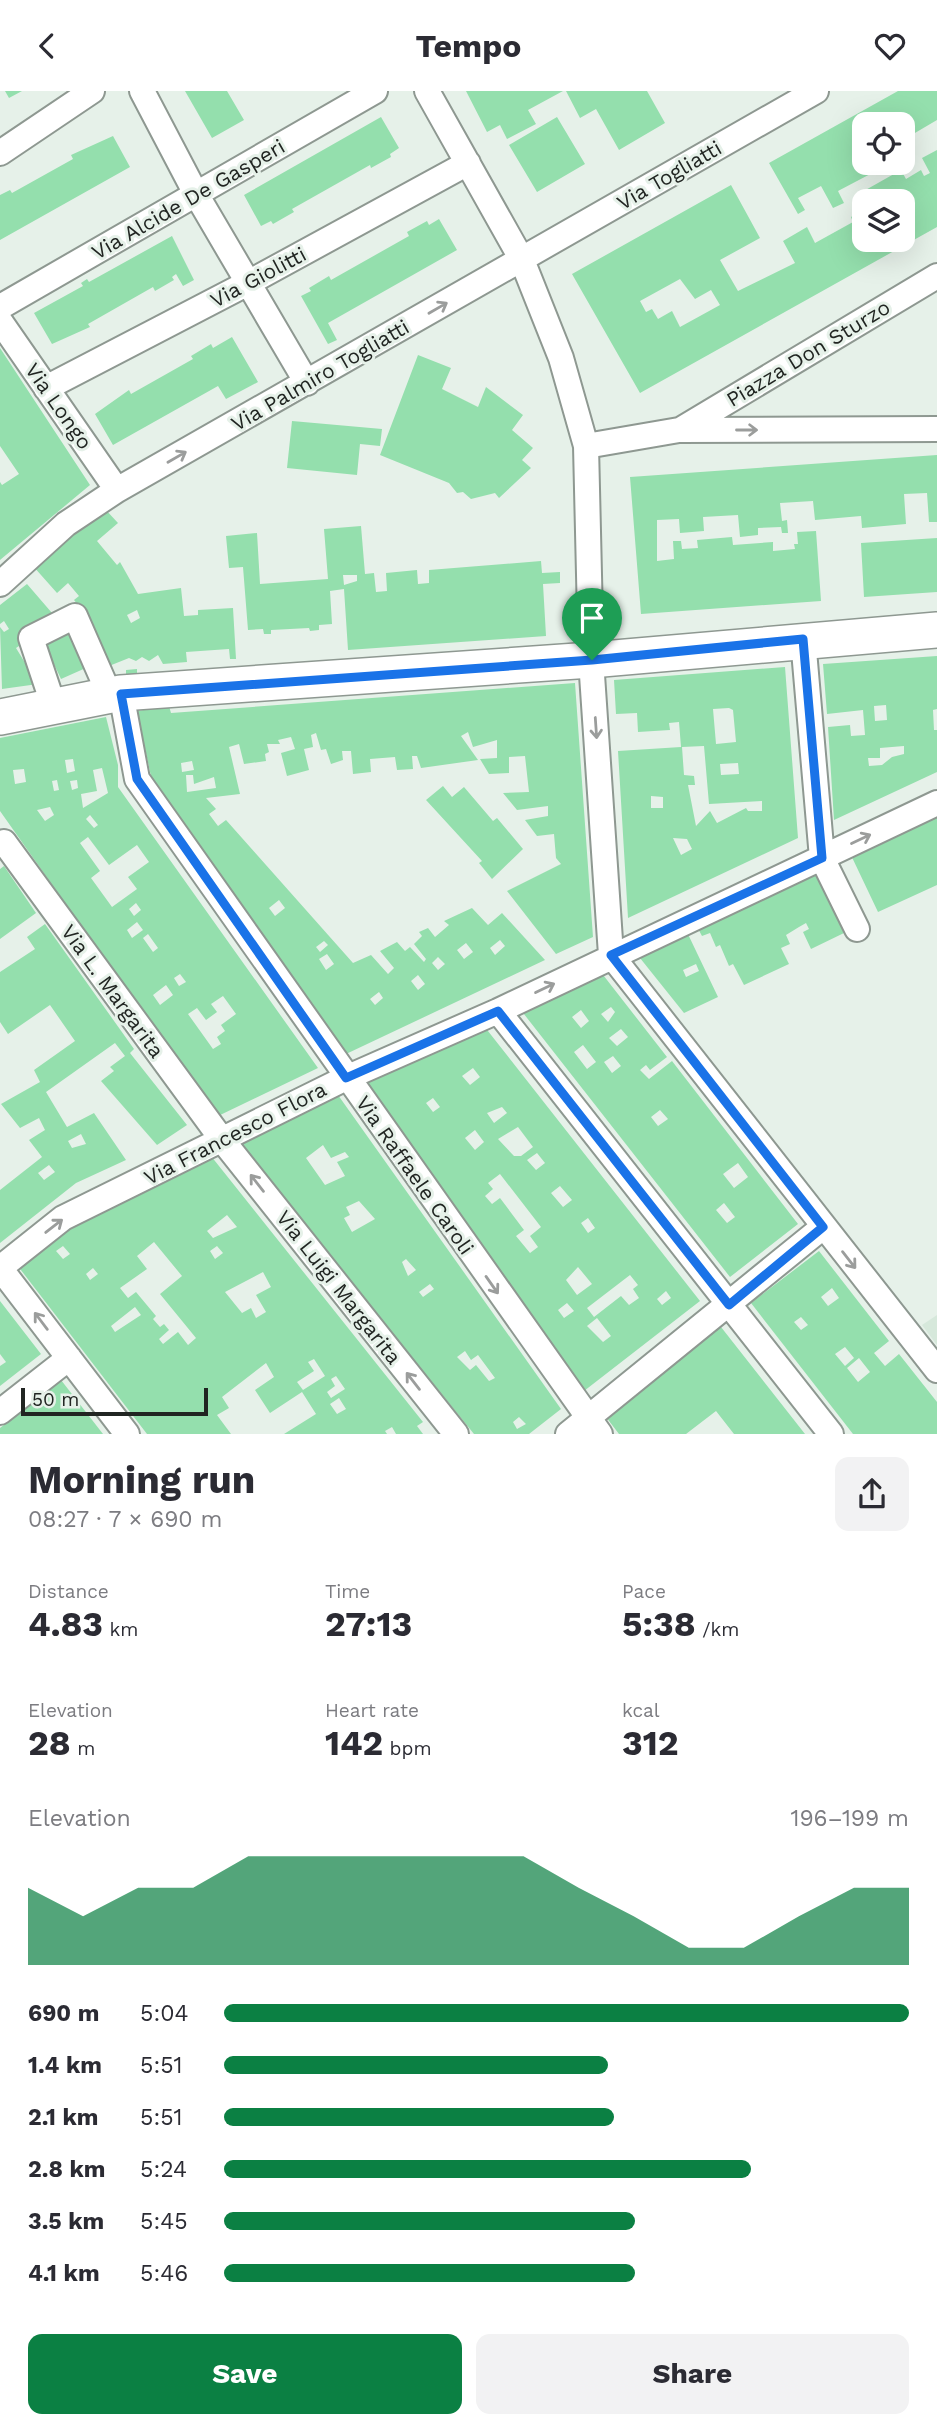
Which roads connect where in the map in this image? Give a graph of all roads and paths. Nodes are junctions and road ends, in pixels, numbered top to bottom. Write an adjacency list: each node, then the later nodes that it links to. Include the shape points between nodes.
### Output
1 (92, 91): 6 (street)
2 (142, 91): 8 (street)
3 (375, 91): 8 (street, Via Alcide De Gasperi)
4 (427, 91): 7 (street)
5 (816, 91): 9 (street, Via Togliatti)
6 (0, 153)
7 (468, 163): 9 (street); 11 (street, Via Giolitti)
8 (197, 194): 11 (street); 12 (street, Via Alcide De Gasperi)
9 (522, 260): 14 (street, Via Palmiro Togliatti, one-way to 9); 18 (street, via 561,358)
10 (937, 276): 17 (street, Piazza Don Sturzo)
11 (248, 283): 14 (street); 15 (street, Via Giolitti)
12 (0, 307)
13 (0, 321): 15 (street, Via Longo)
14 (307, 383): 19 (street, Via Palmiro Togliatti, one-way to 14)
15 (46, 388): 19 (street, Via Longo)
16 (937, 429): 17 (street, Piazza Don Sturzo, one-way to 16)
17 (679, 430): 18 (street, Piazza Don Sturzo)
18 (586, 446): 23 (street)
19 (117, 490): 20 (street, Via Palmiro Togliatti, via 66,524)
20 (0, 584)
21 (937, 630): 22 (street)
22 (803, 639): 23 (street); 29 (street)
23 (592, 660): 24 (street); 31 (street, one-way to 31)
24 (115, 695): 25 (street); 25 (street, Via Raffaele Caroli, via 75,616 31,638); 33 (street, Via Raffaele Caroli, via 137,779)
25 (54, 706): 26 (street)
26 (0, 717)
27 (937, 803): 29 (street, Via Francesco Flora, one-way to 27)
28 (4, 842): 34 (street, Via L. Margarita)
29 (822, 858): 30 (street); 31 (street, Via Francesco Flora)
30 (856, 929)
31 (611, 955): 32 (street, Via Francesco Flora, one-way to 31); 35 (street)
32 (498, 1011): 33 (street, Via Francesco Flora); 37 (street)
33 (346, 1078): 34 (street, Via Francesco Flora); 41 (street, Via Raffaele Caroli, one-way to 41)
34 (223, 1141): 36 (street, Via Francesco Flora, one-way to 34, via 63,1218); 43 (street, Via Luigi Margarita, one-way to 34)
35 (823, 1227): 37 (street); 39 (street, one-way to 39)
36 (0, 1268): 38 (street, one-way to 36)
37 (729, 1305): 41 (street); 44 (street)
38 (69, 1358): 40 (street); 42 (street)
39 (937, 1370)
40 (0, 1412)
41 (585, 1429)
42 (127, 1434)
43 (456, 1434)
44 (831, 1434)

